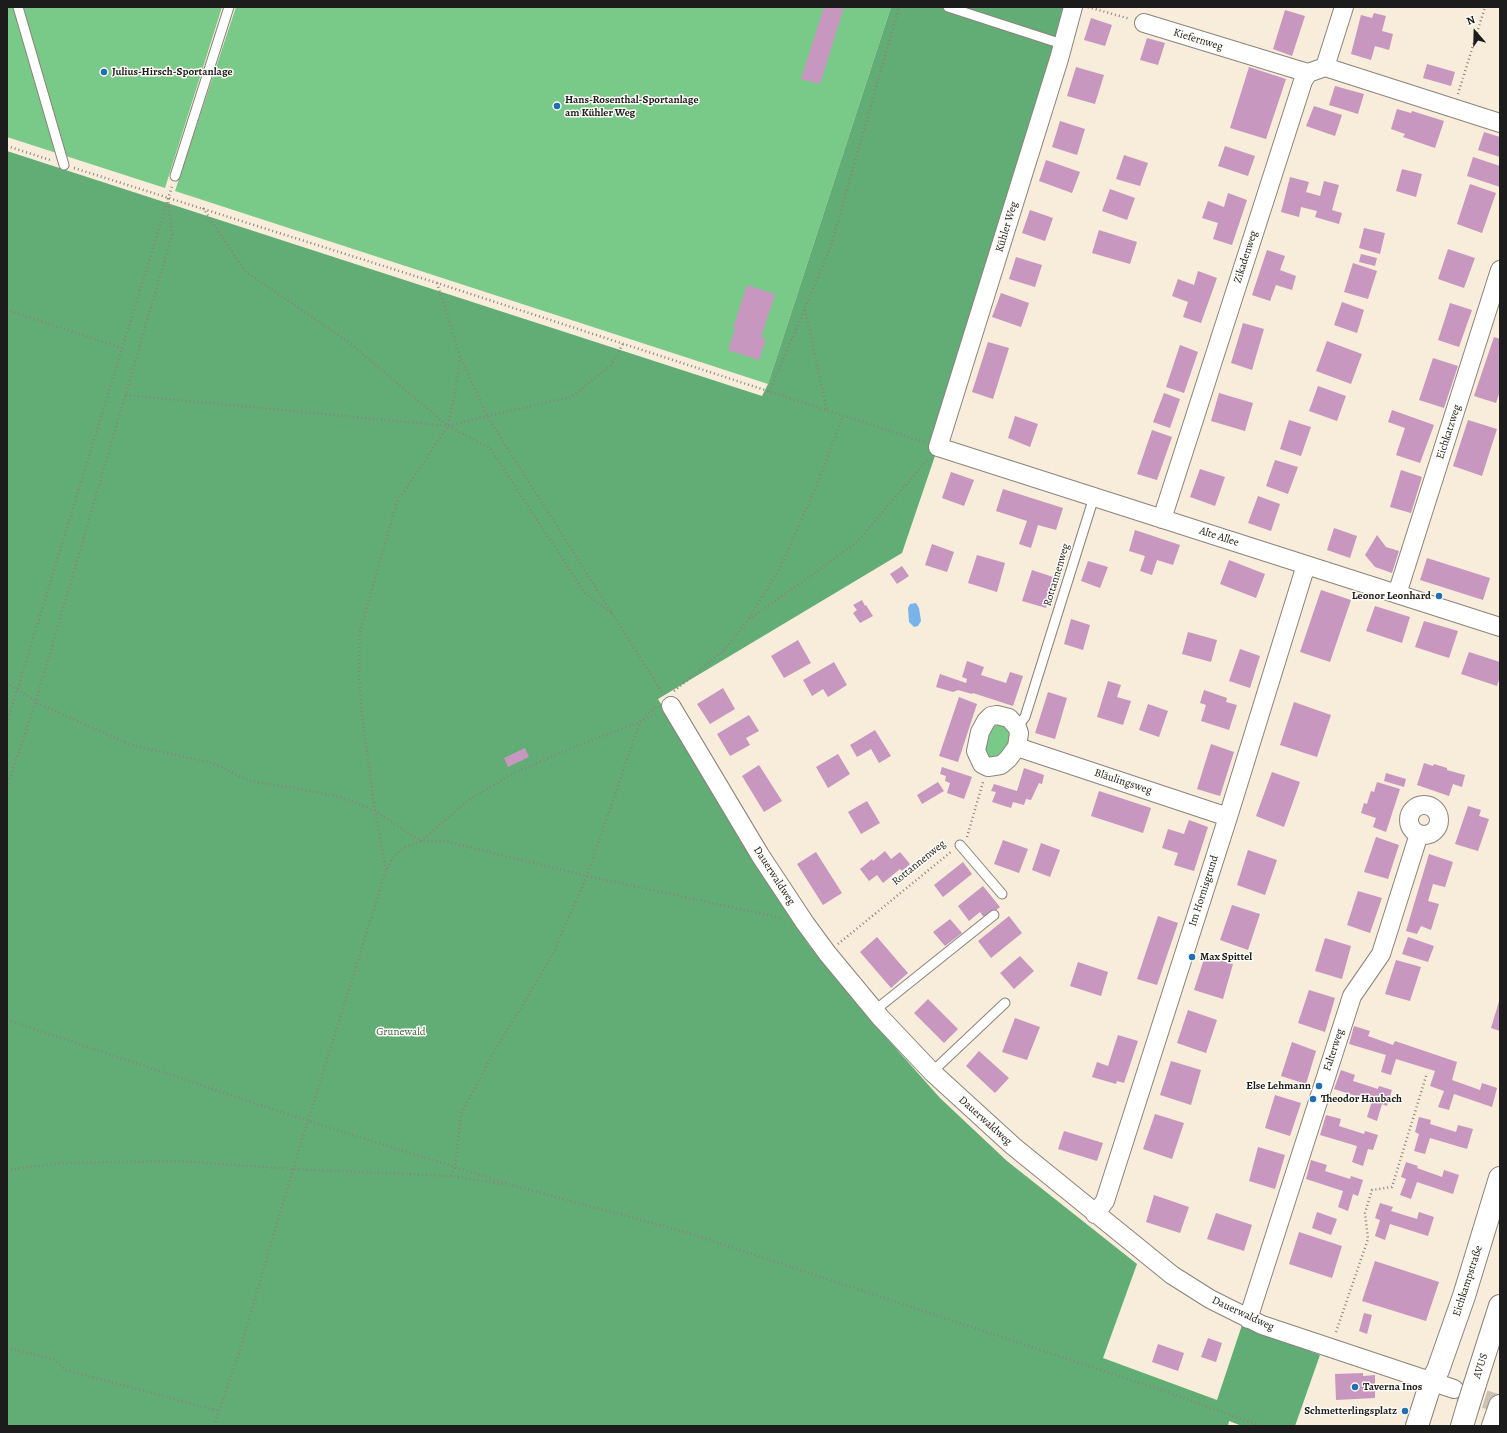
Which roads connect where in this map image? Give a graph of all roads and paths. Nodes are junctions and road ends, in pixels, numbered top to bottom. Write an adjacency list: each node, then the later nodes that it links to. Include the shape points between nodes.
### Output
1 (18, 7): 16 (lane)
2 (229, 7): 17 (lane)
3 (900, 7): 22 (path, via 830,249)
4 (948, 7): 10 (lane)
5 (1073, 7): 10 (street, Kühler Weg)
6 (1088, 7): 9 (path)
7 (1344, 7): 11 (street)
8 (1485, 7): 13 (path)
9 (1144, 23): 12 (street, Kiefernweg)
10 (1062, 44): 33 (street, Kühler Weg)
11 (1325, 67): 12 (street); 13 (street)
12 (1308, 73): 35 (street, Zikadenweg, via 1300,88)
13 (1453, 108): 14 (street)
14 (1500, 123)
15 (7, 146): 16 (path)
16 (64, 164): 18 (path)
17 (175, 176)
18 (168, 198): 19 (path); 25 (path); 28 (path, via 172,235)
19 (203, 208): 21 (path); 32 (path, via 245,271 347,341)
20 (1500, 270): 37 (street, Eichkatzweg)
21 (437, 283): 24 (path); 26 (path)
22 (805, 309): 27 (path); 29 (path)
23 (7, 310): 25 (path)
24 (623, 344): 27 (path); 30 (path, via 610,366 571,397)
25 (122, 348): 42 (path)
26 (460, 356): 30 (path); 32 (path)
27 (769, 392): 29 (path)
28 (126, 395): 32 (path); 43 (path)
29 (828, 411): 31 (path)
30 (487, 416): 32 (path); 38 (path)
31 (843, 416): 33 (path); 39 (path, via 816,488 780,568)
32 (448, 426): 38 (path, via 490,448 585,594); 51 (path, via 397,502 360,631 359,675 362,714)
33 (938, 447): 34 (street, Alte Allee); 39 (path, via 858,541)
34 (1094, 496): 35 (street, Alte Allee); 47 (lane, Rottannenweg, via 1025,717)
35 (1162, 519): 36 (street, Alte Allee)
36 (1306, 565): 37 (street, Alte Allee); 52 (street, Im Hornisgrund)
37 (1398, 594): 40 (street, Alte Allee)
38 (614, 616): 44 (path)
39 (748, 620): 44 (path, via 723,651)
40 (1500, 627)
41 (7, 683): 42 (path)
42 (18, 689): 43 (path); 46 (path)
43 (36, 701): 50 (path); 51 (path, via 131,745 212,764 250,781 341,797)
44 (668, 702): 45 (path); 45 (path); 60 (street, Dauerwaldweg, via 760,855)
45 (640, 722): 54 (path, via 510,775 467,801); 57 (path)
46 (7, 724)
47 (1017, 728): 48 (street); 49 (street, via 1009,718 1002,716 991,716 986,721 980,732 976,751 982,764)
48 (1017, 747): 49 (street, via 1001,766); 52 (street, Bläulingsweg)
49 (988, 767): 55 (path, Rottannenweg, via 965,841)
50 (7, 787)
51 (374, 811): 54 (path); 56 (path)
52 (1228, 817): 74 (street, Im Hornisgrund, via 1105,1202)
53 (1419, 834): 76 (street, Falterweg, via 1381,954 1352,996)
54 (421, 841): 56 (path, via 405,847 394,856); 57 (path, via 444,841)
55 (960, 845): 58 (lane); 61 (path, Rottannenweg)
56 (386, 870): 67 (path)
57 (587, 876): 60 (path); 68 (path, via 550,958 460,1114)
58 (1002, 894)
59 (994, 915): 63 (lane)
60 (805, 923): 61 (street, Dauerwaldweg)
61 (827, 953): 63 (street, Dauerwaldweg)
62 (1005, 1003): 65 (lane)
63 (874, 1011): 65 (street, Dauerwaldweg)
64 (7, 1020): 67 (path)
65 (932, 1072): 74 (street, Dauerwaldweg, via 1013,1146)
66 (1427, 1073): 78 (path, via 1392,1187 1372,1190 1365,1212 1368,1239)
67 (308, 1121): 68 (path); 69 (path)
68 (455, 1167): 71 (path); 73 (path)
69 (293, 1169): 70 (path, via 180,1161 63,1163); 71 (path); 81 (path, via 239,1353)
70 (7, 1170)
71 (451, 1176): 73 (path)
72 (1500, 1178): 79 (main road, Eichkampstraße, via 1464,1296 1438,1370)
73 (512, 1185): 84 (path, via 689,1233 1170,1393)
74 (1095, 1214): 76 (street, Dauerwaldweg, via 1172,1275)
75 (1500, 1306): 82 (main road, AVUS, bridge)
76 (1248, 1319): 78 (street, Dauerwaldweg)
77 (7, 1348): 81 (path, via 53,1359 66,1370)
78 (1330, 1348): 79 (street, Dauerwaldweg)
79 (1431, 1382): 80 (street); 85 (main road, Eichkampstraße)
80 (1454, 1389)
81 (219, 1410): 83 (path)
82 (1465, 1416)
83 (214, 1426)
84 (1260, 1426)
85 (1416, 1426)

